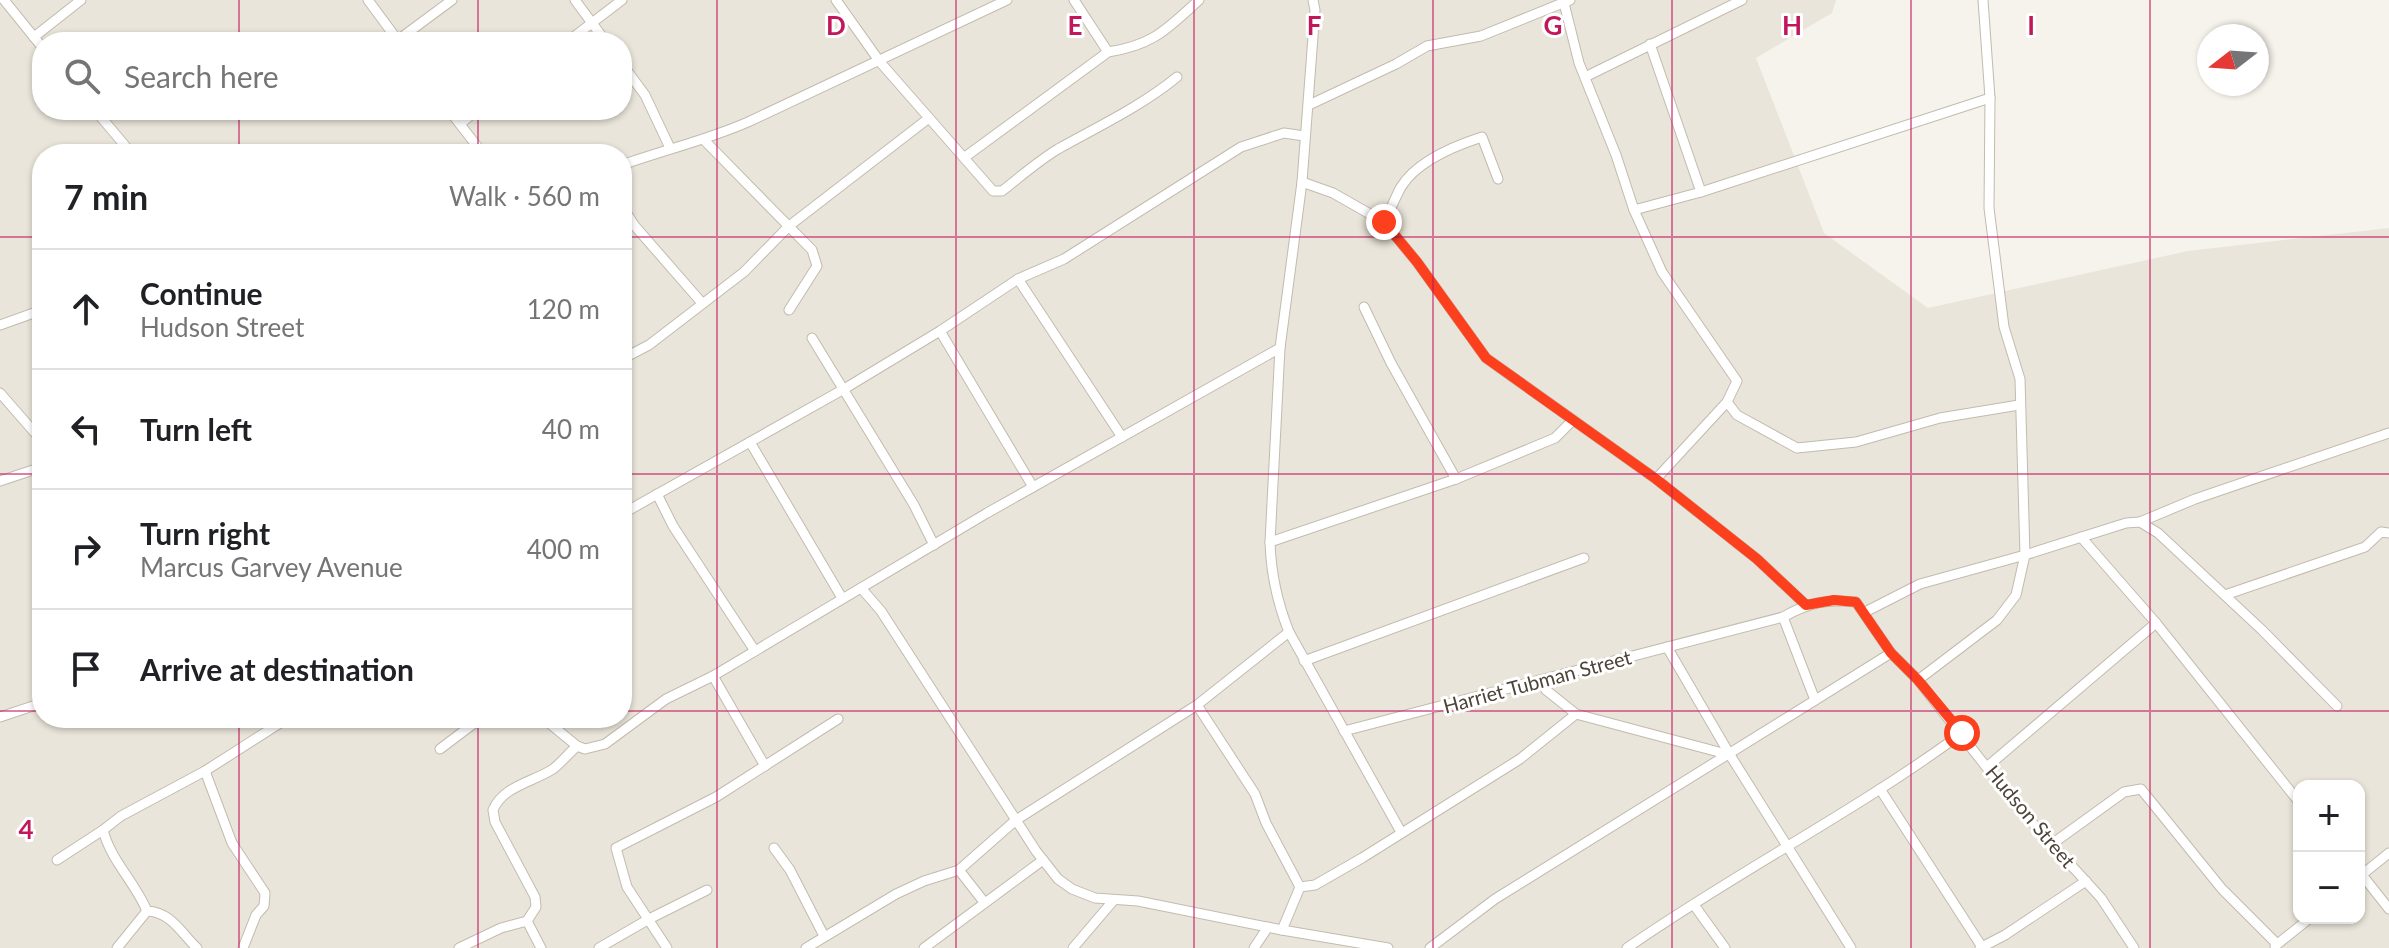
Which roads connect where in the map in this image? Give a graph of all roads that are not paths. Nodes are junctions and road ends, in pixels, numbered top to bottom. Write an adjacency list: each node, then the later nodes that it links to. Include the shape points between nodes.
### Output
1 (4, 0): 21 (street)
2 (81, 0): 16 (street)
3 (368, 0): 17 (street)
4 (452, 0): 18 (street)
5 (575, 0): 15 (street)
6 (622, 0): 15 (street)
7 (836, 0): 24 (street)
8 (1007, 0): 24 (street)
9 (1074, 0): 23 (street)
10 (1199, 0): 23 (street, via 1161,35)
11 (1313, 0): 29 (street)
12 (1742, 0): 22 (street)
13 (1983, 0): 28 (street)
14 (1567, 2): 27 (street, via 1571,38); 29 (street, via 1481,36 1427,46)
15 (592, 23): 19 (street); 20 (street)
16 (40, 32)
17 (391, 32)
18 (410, 32)
19 (580, 32)
20 (599, 32)
21 (32, 35)
22 (1650, 44): 27 (street); 44 (street)
23 (1108, 52): 40 (street)
24 (880, 62): 30 (street); 36 (street)
25 (632, 77): 39 (street)
26 (1177, 77): 40 (street, via 1117,119 1055,151 1002,191 993,191)
27 (1585, 77): 45 (street)
28 (1990, 98): 44 (street); 62 (street, via 1989,208 2004,327 2020,379)
29 (1309, 105): 35 (street)
30 (929, 118): 40 (street); 48 (street)
31 (103, 120): 37 (street)
32 (457, 120): 34 (street)
33 (465, 120): 34 (street)
34 (460, 124): 38 (street)
35 (1304, 136): 43 (street); 49 (street, via 1284,133 1241,147 1064,259)
36 (704, 140): 39 (street); 48 (street)
37 (124, 144)
38 (475, 144)
39 (670, 148): 41 (street)
40 (965, 157)
41 (632, 161)
42 (1498, 179): 47 (street, via 1482,137 1456,145 1403,184)
43 (1302, 182): 47 (street); 57 (street)
44 (1701, 192): 45 (street)
45 (1634, 210): 61 (street, via 1662,272 1737,381)
46 (632, 222): 50 (street)
47 (1384, 222): 63 (street, via 1486,358)
48 (789, 226): 50 (street, via 744,272); 52 (street, via 812,250 817,266)
49 (1018, 279): 55 (street); 66 (street)
50 (702, 303): 58 (street)
51 (1364, 307): 69 (street)
52 (789, 310)
53 (32, 314): 54 (street)
54 (0, 325)
55 (940, 331): 59 (street); 72 (street)
56 (812, 338): 59 (street)
57 (1280, 348): 66 (street); 78 (street)
58 (632, 354)
59 (844, 389): 67 (street); 79 (street)
60 (0, 393): 64 (street)
61 (1727, 402): 62 (street, via 1737,415 1797,448 1856,442 1940,418); 70 (street)
62 (2019, 405): 80 (street)
63 (1573, 420): 69 (street, via 1555,438); 70 (street)
64 (32, 430)
65 (2389, 433): 75 (street)
66 (1122, 437): 72 (street)
67 (750, 442): 73 (street); 84 (street)
68 (32, 470): 71 (street)
69 (1456, 479): 78 (street)
70 (1656, 479): 85 (street)
71 (0, 481)
72 (1033, 487): 79 (street)
73 (657, 494): 74 (street); 91 (street)
74 (632, 508)
75 (2140, 522): 77 (street); 83 (street)
76 (2389, 533): 83 (street, via 2381,532 2365,547)
77 (2081, 537): 80 (street); 88 (street)
78 (1270, 542): 89 (street, via 1276,594)
79 (934, 545): 82 (street)
80 (2025, 555): 86 (street, via 1920,584); 96 (street, via 2016,595 1997,620)
81 (1584, 558): 93 (street)
82 (861, 588): 84 (street); 119 (street)
83 (2225, 595): 100 (street)
84 (842, 598): 91 (street)
85 (1806, 605): 86 (street, via 1856,602); 87 (street, Harriet Tubman Street)
86 (1865, 612): 92 (street, Hudson Street)
87 (1783, 617): 90 (street, Harriet Tubman Street); 97 (street)
88 (2156, 623): 115 (street); 118 (street)
89 (1289, 632): 93 (street); 98 (street)
90 (1667, 647): 95 (street, Harriet Tubman Street); 113 (street)
91 (755, 651): 94 (street)
92 (1891, 653): 96 (street, Hudson Street); 97 (street)
93 (1304, 661): 109 (street)
94 (713, 676): 104 (street, via 666,699); 114 (street)
95 (1540, 680): 101 (street); 109 (street, Harriet Tubman Street)
96 (1918, 680): 110 (street, Hudson Street)
97 (1815, 700): 113 (street)
98 (1197, 705): 119 (street); 132 (street, via 1255,794)
99 (32, 706): 102 (street)
100 (2337, 706)
101 (1576, 714): 113 (street); 121 (street, via 1520,759)
102 (0, 717)
103 (838, 719): 114 (street)
104 (632, 724)
105 (272, 728): 116 (street)
106 (468, 728): 112 (street)
107 (555, 728): 111 (street)
108 (627, 728): 111 (street, via 605,744)
109 (1344, 731): 121 (street)
110 (1962, 733): 115 (street, Hudson Street); 117 (street)
111 (577, 746): 140 (street, via 552,769 501,798 493,810 535,897 536,907)
112 (440, 749)
113 (1730, 755): 122 (street); 158 (street, via 1495,899)
114 (765, 766): 139 (street, via 616,848 627,887)
115 (1988, 766): 123 (street, Hudson Street)
116 (205, 771): 120 (street); 148 (street, via 232,843 265,893)
117 (1880, 789): 122 (street); 162 (street)
118 (2293, 794)
119 (1016, 820): 127 (street); 128 (street)
120 (103, 830): 126 (street); 138 (street)
121 (1401, 832): 132 (street, via 1315,885)
122 (1788, 844): 136 (street); 161 (street)
123 (2052, 844): 131 (street, Hudson Street); 145 (street, via 2124,792 2141,789)
124 (774, 848): 144 (street)
125 (2389, 853): 129 (street)
126 (57, 860)
127 (1043, 860): 134 (street, via 1072,889); 135 (street)
128 (959, 870): 135 (street); 144 (street, via 896,894)
129 (2365, 870)
130 (2365, 880): 137 (street)
131 (2086, 881): 162 (street); 163 (street, Hudson Street)
132 (1300, 887): 143 (street)
133 (707, 890): 139 (street)
134 (1113, 901): 142 (street, via 1138,901); 155 (street)
135 (984, 902): 154 (street)
136 (1694, 905): 159 (street); 160 (street)
137 (2389, 909)
138 (147, 911): 146 (street); 147 (street, via 174,923)
139 (649, 919): 151 (street); 152 (street)
140 (527, 921): 149 (street); 150 (street)
141 (2302, 924): 145 (street)
142 (1268, 927): 143 (street); 156 (street)
143 (1282, 930): 157 (street)
144 (824, 936): 153 (street)
145 (2275, 946)
146 (117, 948)
147 (197, 948)
148 (243, 948)
149 (459, 948)
150 (541, 948)
151 (599, 948)
152 (667, 948)
153 (806, 948)
154 (924, 948)
155 (1073, 948)
156 (1254, 948)
157 (1388, 948)
158 (1430, 948)
159 (1627, 948)
160 (1725, 948)
161 (1851, 948)
162 (1981, 948)
163 (2134, 948)

